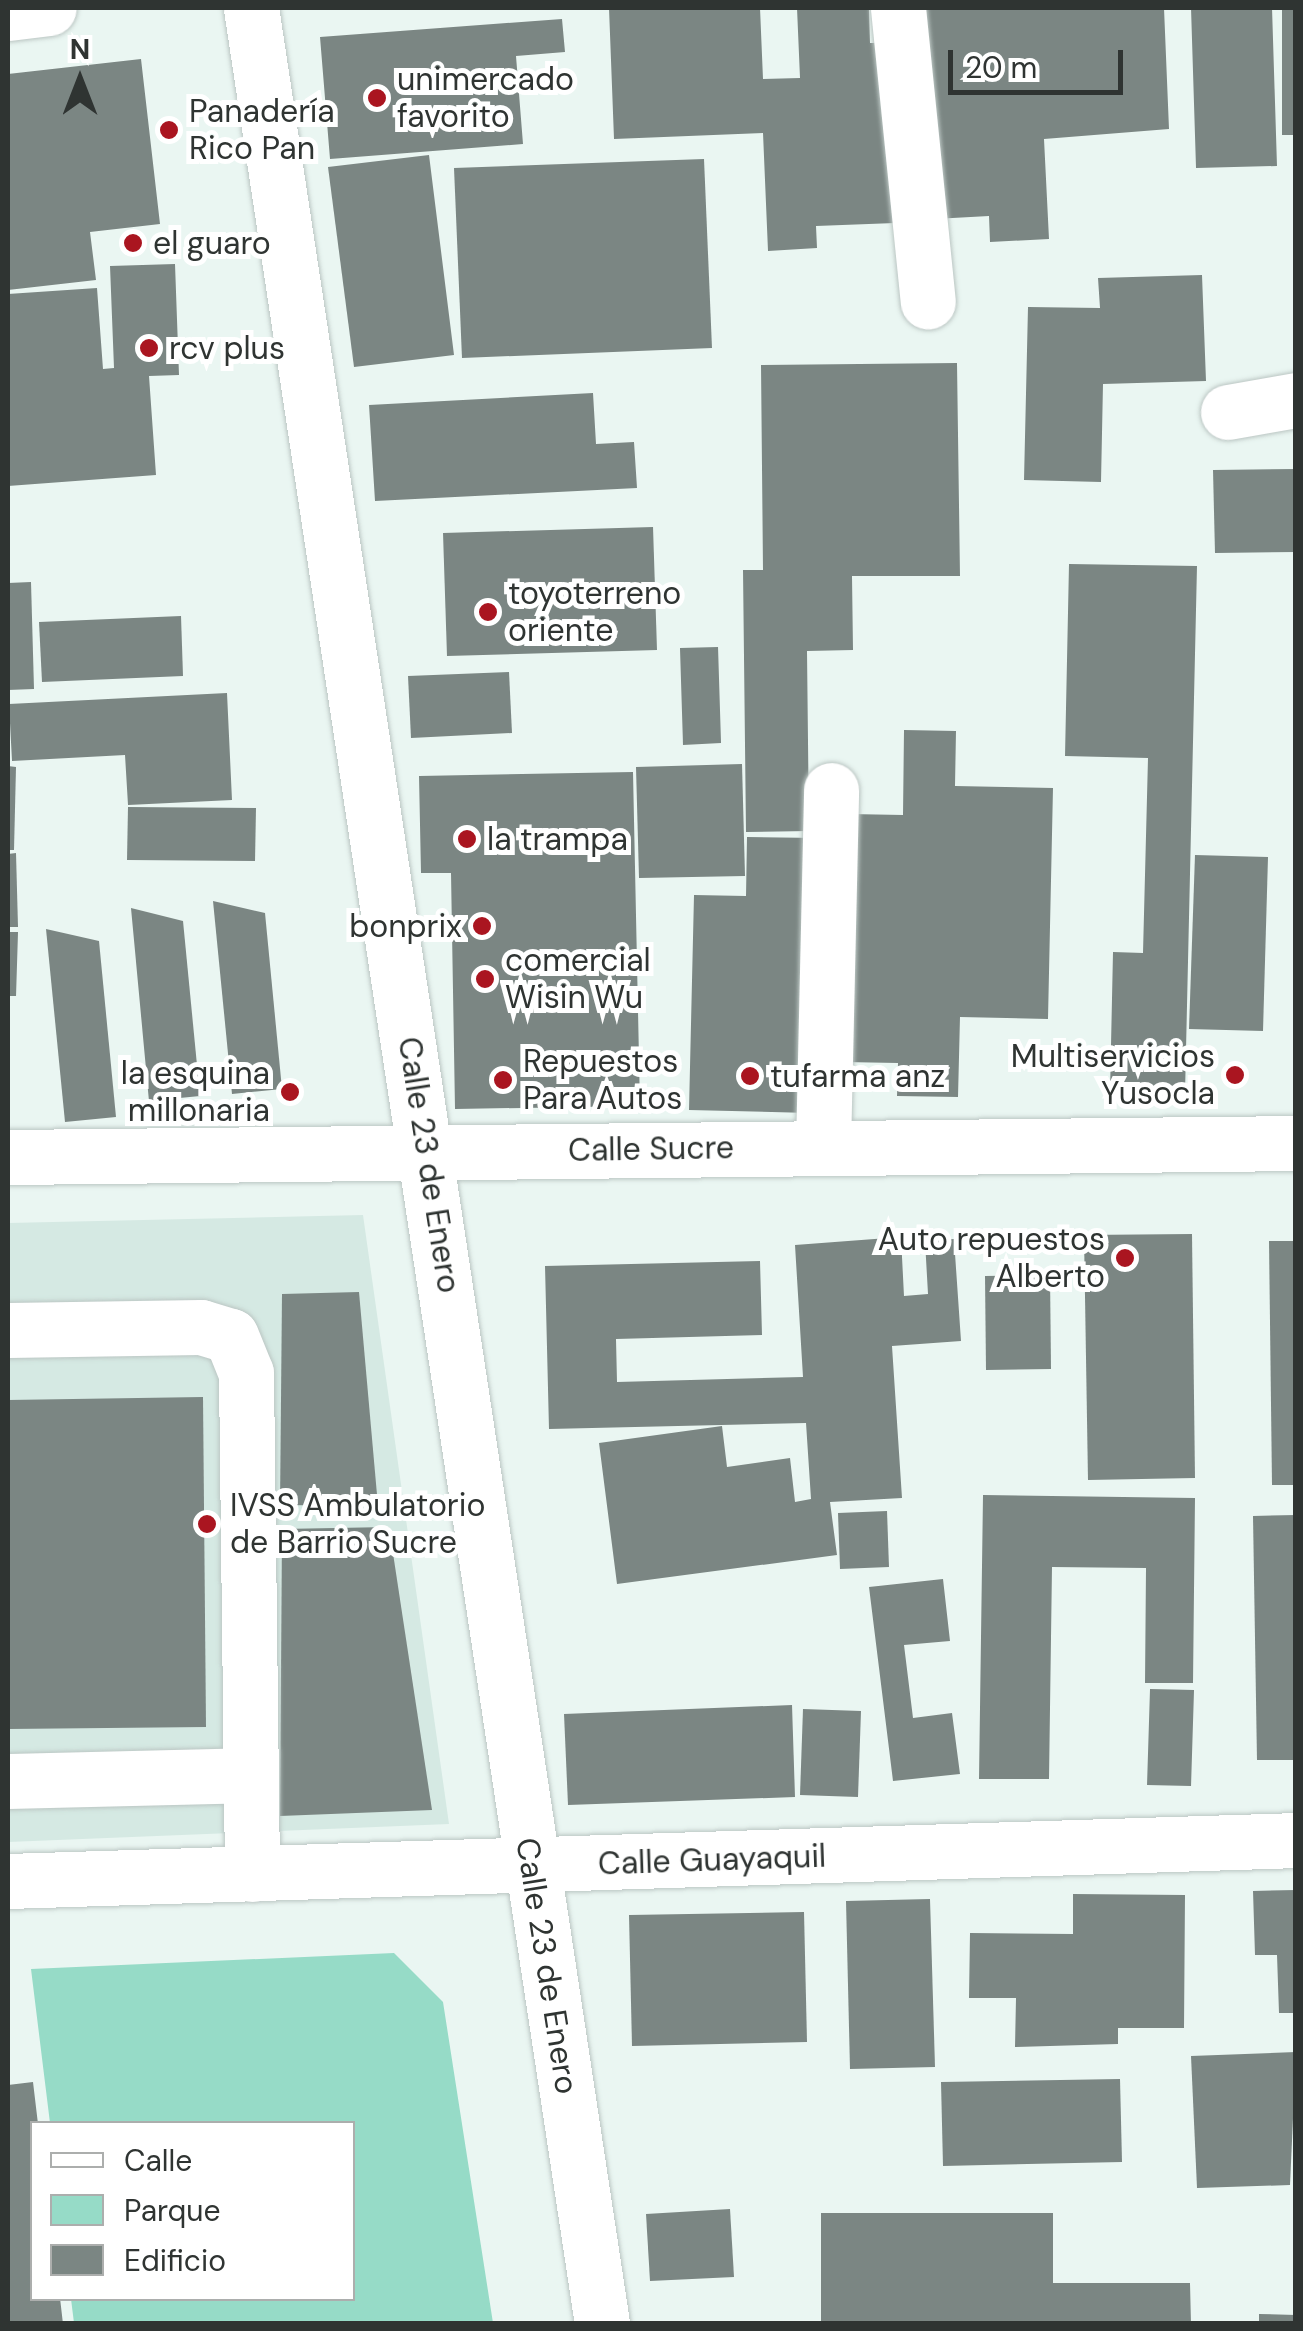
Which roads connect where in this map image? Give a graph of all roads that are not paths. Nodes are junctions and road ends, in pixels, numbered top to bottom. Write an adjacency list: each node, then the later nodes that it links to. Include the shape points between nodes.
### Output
1 (49, 8): 4 (street)
2 (251, 8): 11 (street, Calle 23 de Enero)
3 (898, 8): 5 (street)
4 (8, 13)
5 (928, 300)
6 (1296, 400): 7 (street)
7 (1228, 412)
8 (831, 790): 10 (street)
9 (1296, 1143): 10 (street, Calle Sucre)
10 (823, 1148): 11 (street, Calle Sucre)
11 (428, 1152): 12 (street, Calle Sucre); 17 (street, Calle 23 de Enero)
12 (8, 1157)
13 (8, 1330): 14 (street, via 201,1327 230,1336 246,1373)
14 (249, 1775): 15 (street); 18 (street)
15 (8, 1781)
16 (1296, 1840): 17 (street, Calle Guayaquil)
17 (532, 1866): 18 (street, Calle Guayaquil); 20 (street, Calle 23 de Enero)
18 (252, 1874): 19 (street, Calle Guayaquil)
19 (8, 1881)
20 (602, 2324)

